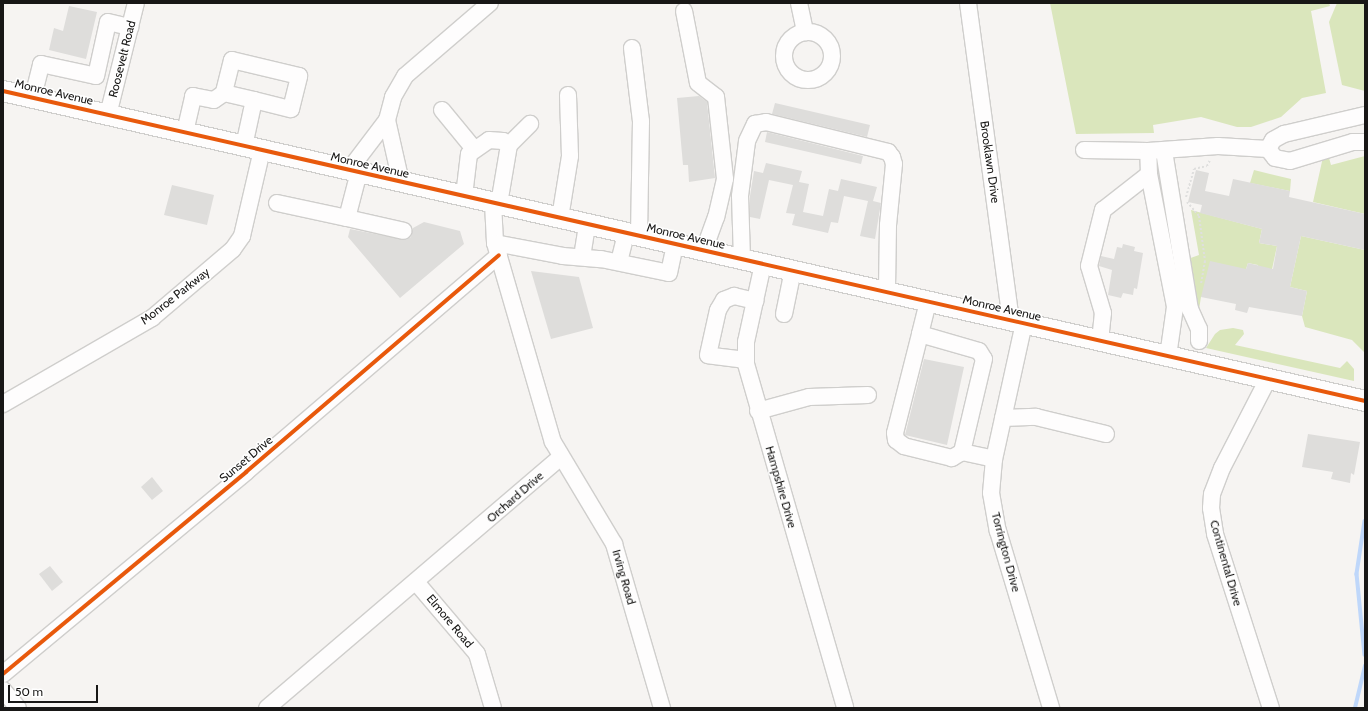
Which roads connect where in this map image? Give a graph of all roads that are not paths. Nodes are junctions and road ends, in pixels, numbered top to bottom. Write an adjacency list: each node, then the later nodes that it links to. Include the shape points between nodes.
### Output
1 (136, 3): 6 (street, Roosevelt Road)
2 (489, 3): 17 (street, via 405,76 393,97)
3 (799, 3): 7 (street)
4 (968, 3): 51 (street, Brooklawn Drive)
5 (684, 11): 41 (street, via 698,83 716,97 725,179 716,217)
6 (130, 27): 12 (street, via 108,22 96,76 41,64); 15 (street, Roosevelt Road)
7 (805, 32)
8 (632, 48): 38 (street, via 641,121)
9 (3, 91): 12 (main road, Monroe Avenue)
10 (224, 93): 13 (street); 13 (street, via 232,60 299,76 291,109); 19 (street, via 214,100 193,96)
11 (568, 95): 35 (street, via 570,156)
12 (33, 98): 15 (main road, Monroe Avenue)
13 (254, 100): 22 (street, Monroe Parkway)
14 (442, 110): 23 (street)
15 (108, 115): 19 (main road, Monroe Avenue)
16 (1365, 115): 24 (street, via 1284,134 1273,140)
17 (387, 120): 28 (street); 30 (street)
18 (530, 124): 21 (street)
19 (185, 132): 22 (main road, Monroe Avenue)
20 (1365, 142): 24 (street, via 1353,142 1290,161 1275,158)
21 (509, 145): 23 (street, via 503,141 489,140); 33 (street)
22 (253, 148): 28 (main road, Monroe Avenue); 60 (street, Monroe Parkway, via 242,236 233,249 152,318)
23 (474, 149): 31 (street, via 469,154)
24 (1268, 149): 27 (street, via 1218,146)
25 (1084, 150): 26 (street)
26 (1148, 151): 27 (street); 29 (street)
27 (1164, 151): 54 (street, via 1190,309 1199,330)
28 (354, 171): 30 (main road, Monroe Avenue); 34 (street)
29 (1149, 174): 53 (street, via 1103,210 1089,266 1103,313); 55 (street, via 1175,307)
30 (401, 182): 31 (main road, Monroe Avenue)
31 (464, 196): 33 (main road, Monroe Avenue)
32 (277, 204): 34 (street)
33 (496, 204): 35 (main road, Monroe Avenue); 40 (street)
34 (347, 218): 37 (street)
35 (560, 218): 36 (main road, Monroe Avenue)
36 (587, 224): 38 (main road, Monroe Avenue); 42 (street)
37 (404, 231)
38 (632, 234): 39 (main road, Monroe Avenue); 44 (street)
39 (675, 244): 41 (main road, Monroe Avenue); 44 (street, via 669,273)
40 (497, 249): 42 (street); 65 (street, via 553,442); 68 (street, Sunset Drive, via 240,477)
41 (704, 250): 43 (main road, Monroe Avenue)
42 (582, 257): 44 (street)
43 (742, 259): 45 (main road, Monroe Avenue); 47 (street, via 740,196 747,141 755,124 766,122 888,152 892,157 894,164 888,225)
44 (619, 262)
45 (763, 264): 46 (main road, Monroe Avenue); 48 (street, Hampshire Drive)
46 (793, 270): 47 (main road, Monroe Avenue); 50 (street)
47 (887, 292): 49 (main road, Monroe Avenue)
48 (755, 301): 56 (street, Hampshire Drive, via 746,342); 56 (street, via 734,296 724,300 718,310 708,355)
49 (928, 301): 51 (main road, Monroe Avenue); 52 (street)
50 (784, 314)
51 (1018, 322): 53 (main road, Monroe Avenue); 62 (street, Torrington Drive)
52 (920, 334): 64 (street, via 979,351 984,359); 64 (street, via 896,440 904,446 952,458)
53 (1100, 341): 55 (main road, Monroe Avenue)
54 (1199, 341)
55 (1168, 356): 57 (main road, Monroe Avenue)
56 (746, 360): 61 (street, Hampshire Drive)
57 (1268, 379): 59 (main road, Monroe Avenue); 76 (street, Continental Drive, via 1222,468 1211,508 1215,534)
58 (868, 395): 61 (street, via 809,397)
59 (1365, 401)
60 (3, 404)
61 (758, 411): 74 (street, Hampshire Drive)
62 (1003, 418): 63 (street, via 1036,417); 66 (street, Torrington Drive)
63 (1106, 434)
64 (962, 452): 66 (street)
65 (561, 457): 67 (street, Orchard Drive); 73 (street, Irving Road, via 614,544)
66 (994, 459): 75 (street, Torrington Drive, via 994,515)
67 (416, 582): 71 (street, Orchard Drive); 72 (street, Elmore Road, via 477,654)
68 (3, 674)
69 (3, 690): 70 (street)
70 (18, 708)
71 (267, 708)
72 (493, 708)
73 (662, 708)
74 (845, 708)
75 (1051, 708)
76 (1271, 708)

